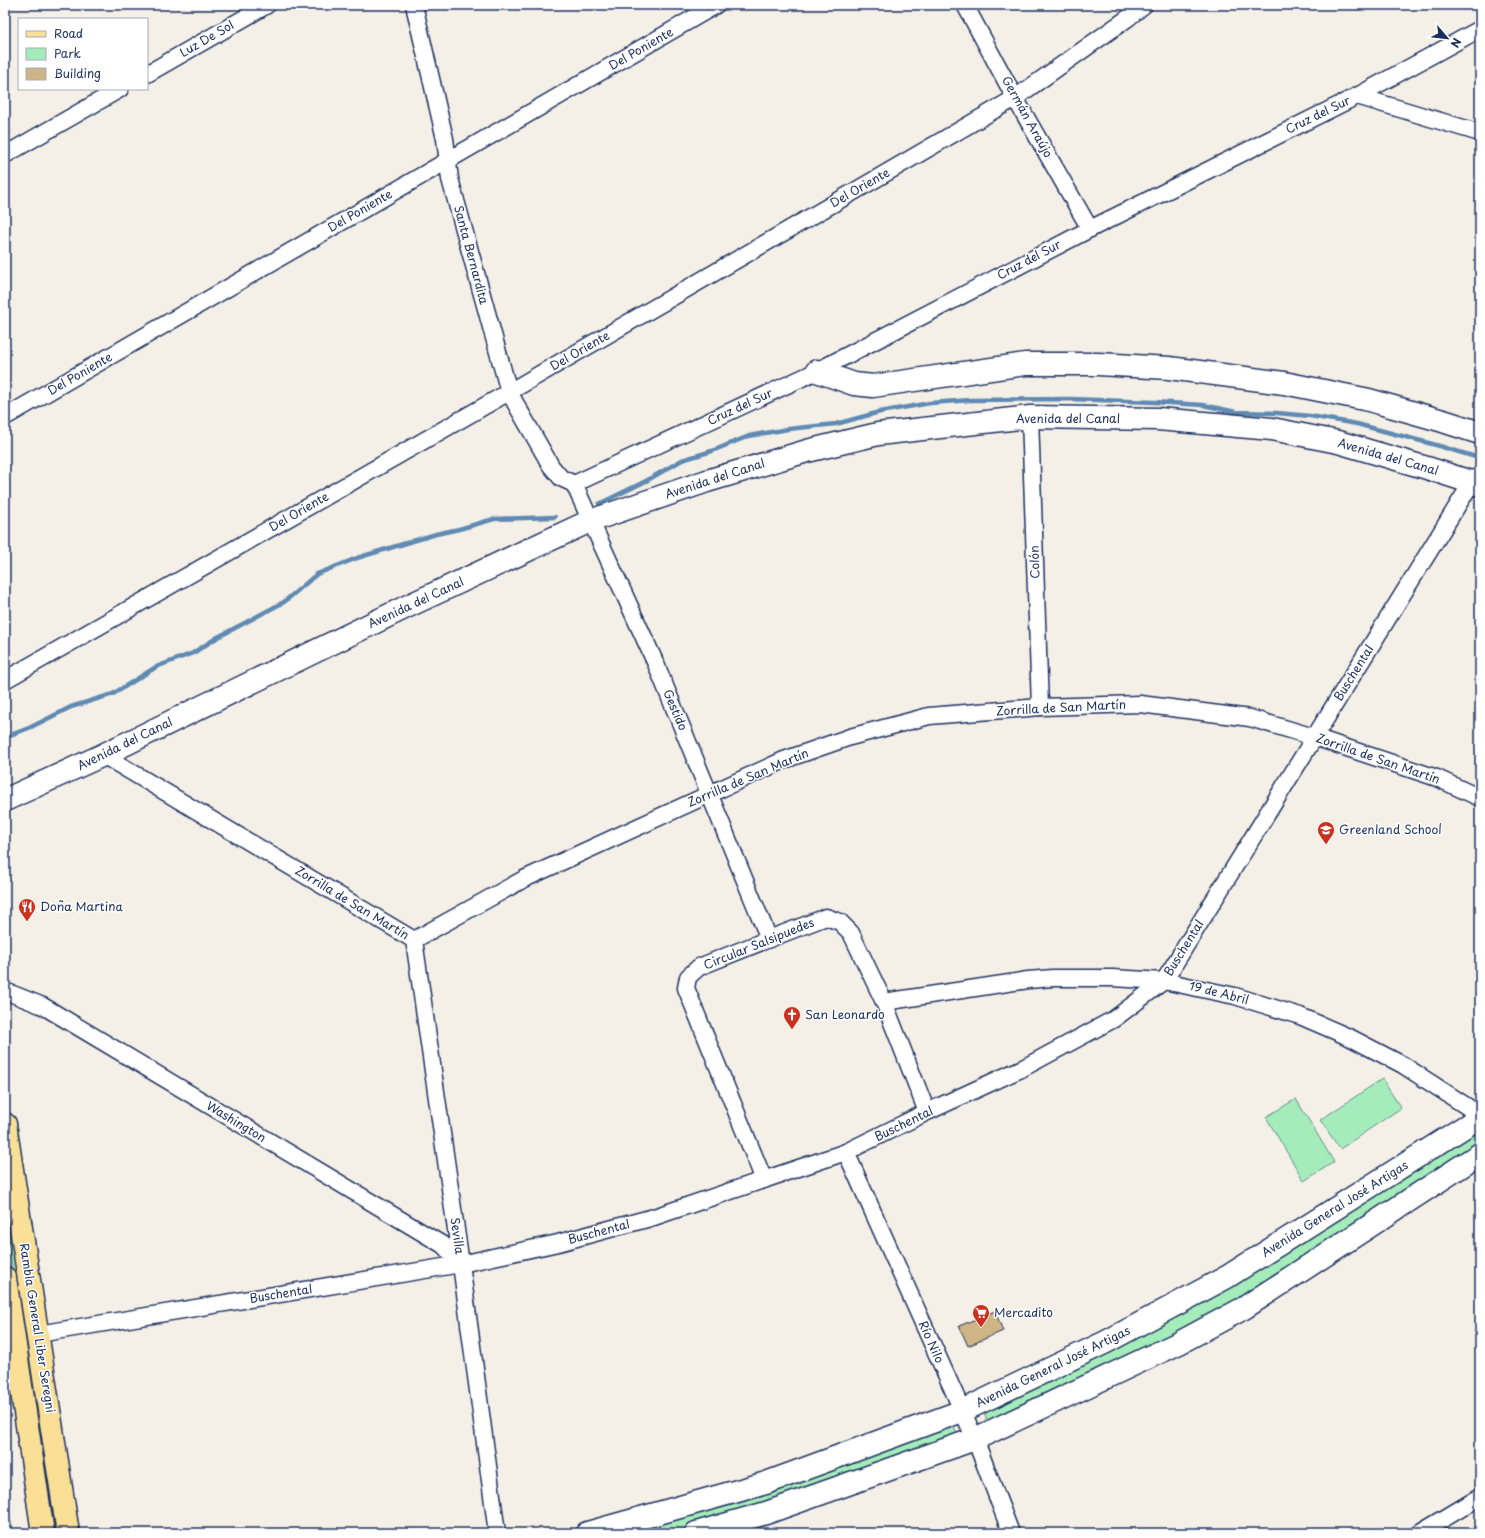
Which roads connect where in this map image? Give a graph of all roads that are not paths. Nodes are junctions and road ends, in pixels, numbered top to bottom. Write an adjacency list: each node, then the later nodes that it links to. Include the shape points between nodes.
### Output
1 (267, 5): 7 (street, Luz De Sol)
2 (414, 5): 13 (street, Santa Bernardita)
3 (716, 5): 13 (street, Del Poniente)
4 (965, 5): 10 (street, Germán Araújo)
5 (1144, 5): 10 (street, Del Oriente)
6 (1480, 30): 9 (street, Cruz del Sur)
7 (148, 73)
8 (118, 90): 12 (street)
9 (1357, 96): 11 (street); 14 (street, Cruz del Sur)
10 (1015, 98): 14 (street, Germán Araújo); 16 (street, Del Oriente)
11 (1480, 133)
12 (5, 154)
13 (448, 160): 16 (street, Santa Bernardita, via 450,179); 17 (street, Del Poniente)
14 (1090, 228): 15 (street, Cruz del Sur)
15 (817, 371): 19 (street, via 854,384 873,386 1025,364 1098,364 1169,368 1284,383 1369,400); 21 (street, Cruz del Sur)
16 (509, 392): 21 (street, Santa Bernardita, via 551,466 561,478); 23 (street, Del Oriente)
17 (5, 417)
18 (1030, 417): 20 (street, Avenida del Canal, via 1158,419 1272,429 1338,442); 22 (street, Avenida del Canal, via 878,434 807,451 707,481); 24 (street, Colón)
19 (1480, 433)
20 (1477, 481): 25 (street, Buschental)
21 (574, 484): 22 (street, Gestido)
22 (590, 521): 26 (street, Avenida del Canal, via 406,607); 27 (street, Gestido, via 656,664)
23 (5, 680)
24 (1040, 707): 25 (street, Zorrilla de San Martín, via 1140,704 1250,718); 27 (street, Zorrilla de San Martín, via 928,716 850,737 784,760)
25 (1314, 737): 28 (street, Zorrilla de San Martín, via 1437,778); 32 (street, Buschental)
26 (103, 755): 29 (street, Avenida del Canal); 31 (street, Zorrilla de San Martín)
27 (710, 793): 30 (street, Gestido); 31 (street, Zorrilla de San Martín, via 524,879)
28 (1480, 798)
29 (5, 800)
30 (769, 939): 34 (street, Circular Salsipuedes, via 826,917 840,922 851,933); 40 (street, Circular Salsipuedes, via 700,967 688,977 686,988)
31 (414, 940): 41 (street, Sevilla)
32 (1164, 981): 34 (street, 19 de Abril, via 1053,978); 35 (street, Buschental, via 1114,1019 1023,1068); 36 (street, 19 de Abril, via 1235,996 1307,1019 1403,1065)
33 (5, 991): 41 (street, Washington, via 43,1006 443,1245)
34 (884, 1002): 35 (street, Circular Salsipuedes)
35 (928, 1112): 38 (street, Buschental)
36 (1480, 1116): 44 (street, Avenida General José Artigas, via 1227,1277 1106,1342)
37 (5, 1124): 43 (main road, Rambla General Liber Seregni)
38 (846, 1152): 40 (street, Buschental); 44 (street, Río Nilo)
39 (1480, 1154): 45 (street, via 1244,1308 1179,1343)
40 (764, 1180): 41 (street, Buschental, via 654,1217 558,1243)
41 (461, 1264): 43 (street, Buschental); 49 (street, Sevilla)
42 (5, 1278): 47 (main road, Rambla General Liber Seregni)
43 (38, 1334): 48 (main road, Rambla General Liber Seregni)
44 (962, 1411): 45 (street, Río Nilo); 50 (street, Avenida General José Artigas, via 766,1483)
45 (975, 1439): 51 (street, via 766,1513); 52 (street, Río Nilo)
46 (1480, 1497): 53 (street)
47 (43, 1533)
48 (68, 1533)
49 (497, 1533)
50 (587, 1533)
51 (696, 1533)
52 (1011, 1533)
53 (1420, 1533)

